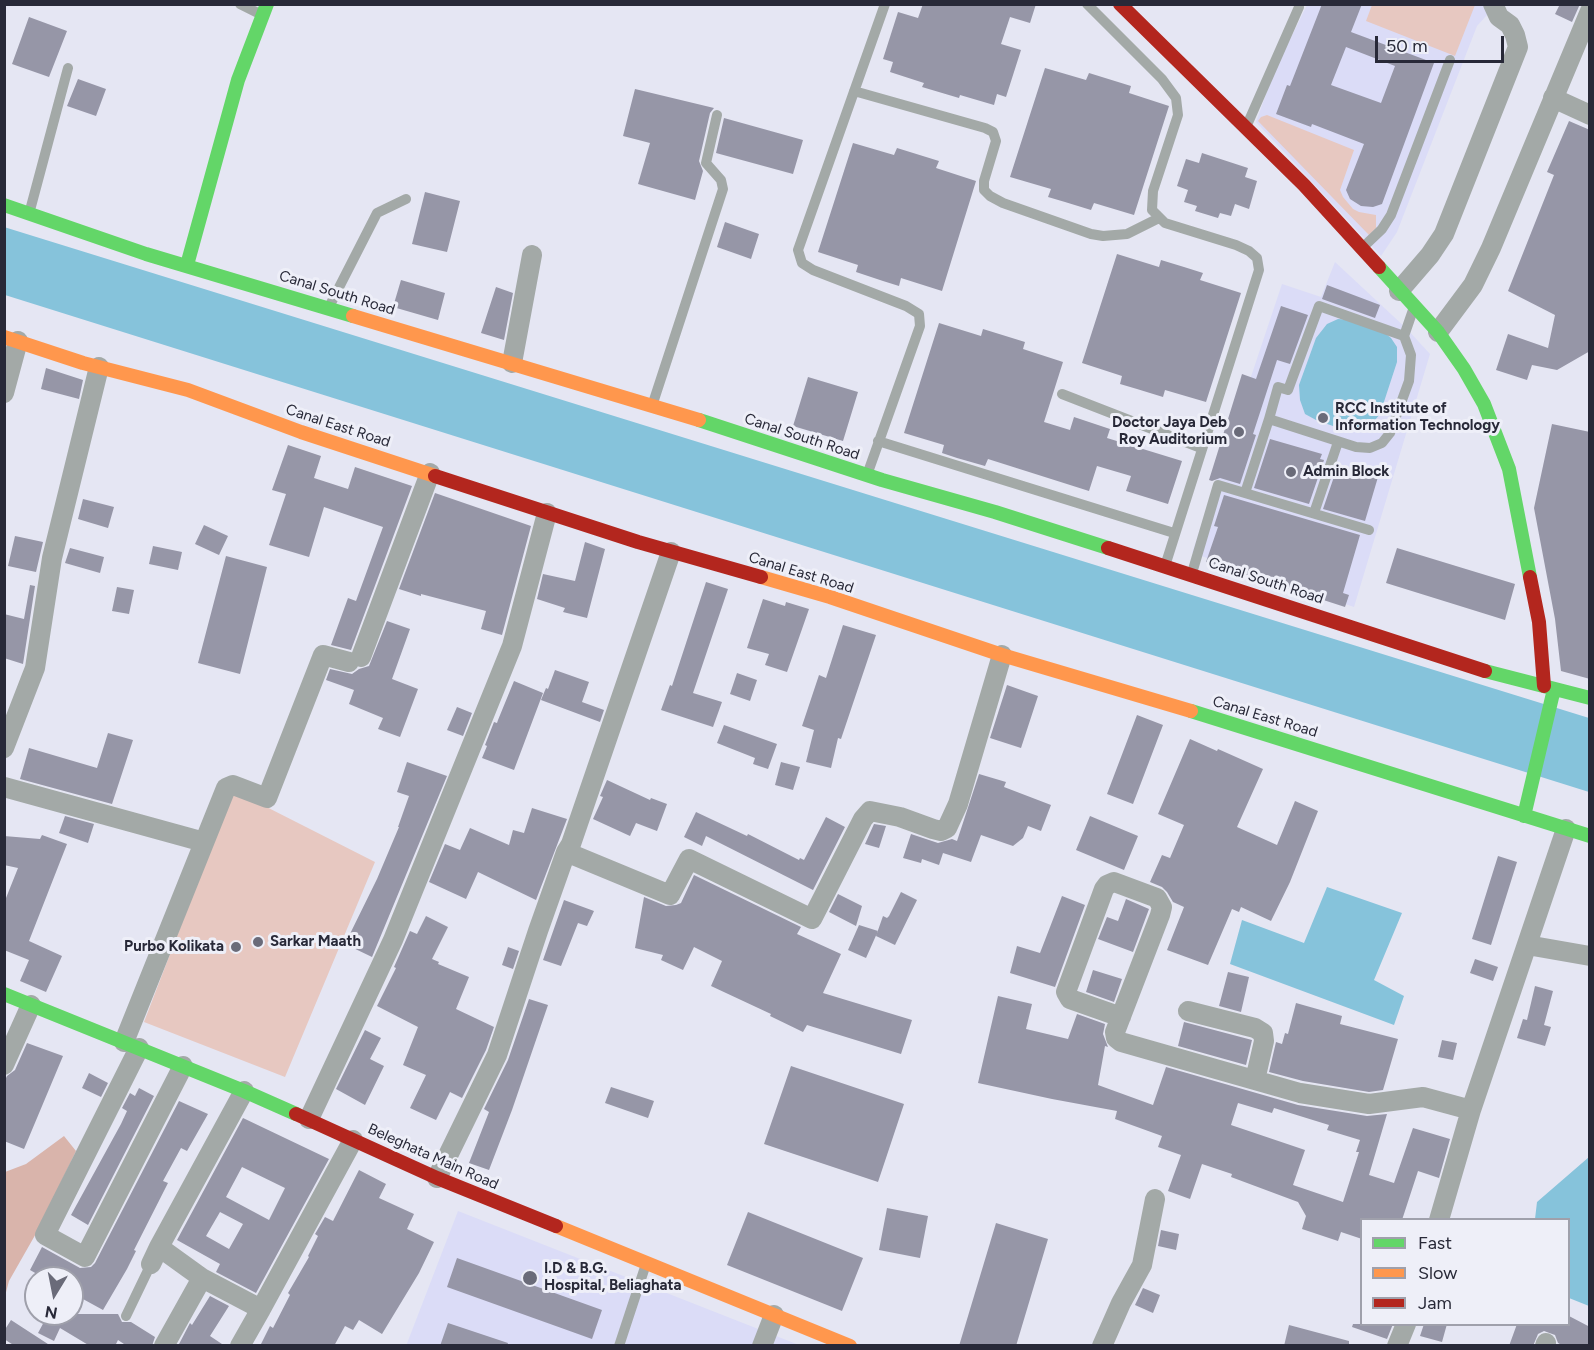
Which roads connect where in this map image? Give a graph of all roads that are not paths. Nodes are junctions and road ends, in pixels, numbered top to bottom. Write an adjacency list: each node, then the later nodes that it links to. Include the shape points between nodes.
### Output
1 (240, 4): 7 (lane)
2 (885, 4): 11 (lane)
3 (1087, 4): 19 (lane, via 1176,98 1178,115 1153,191 1152,210)
4 (1120, 4): 15 (street)
5 (1493, 4): 23 (street, via 1499,17 1510,25 1518,47 1444,234)
6 (1299, 7): 15 (lane)
7 (265, 10): 22 (street, via 238,80)
8 (1590, 11): 12 (street)
9 (1450, 60): 20 (lane, via 1391,215 1382,230)
10 (68, 68): 18 (lane)
11 (854, 91): 19 (lane, via 993,132 996,141 984,190 1003,203 1103,236 1127,234); 35 (lane, via 798,250 802,263 813,270 920,314 920,326)
12 (1553, 98): 14 (street); 26 (street, via 1473,285)
13 (717, 115): 33 (lane, via 706,163 721,180 723,189)
14 (1590, 115)
15 (1245, 128): 20 (street, via 1304,185)
16 (406, 199): 25 (lane, via 377,213)
17 (4, 205): 18 (street, Canal South Road)
18 (29, 214): 22 (street, Canal South Road)
19 (1160, 218): 37 (lane, via 1165,223 1236,245 1257,258 1259,270)
20 (1361, 249): 23 (street)
21 (532, 255): 29 (street)
22 (187, 265): 25 (street, Canal South Road)
23 (1399, 291): 24 (street)
24 (1414, 307): 26 (street); 27 (lane)
25 (329, 308): 29 (street, Canal South Road)
26 (1438, 332): 49 (street, via 1484,404 1509,469)
27 (1404, 336): 34 (lane, via 1318,306 1288,390 1278,387); 36 (lane, via 1411,355 1409,381 1390,433 1370,448)
28 (11, 339): 30 (street, Canal East Road); 31 (street)
29 (512, 363): 33 (street, Canal South Road)
30 (99, 367): 38 (street, Canal East Road, via 188,390 301,432); 51 (street, via 51,558 35,668)
31 (4, 393)
32 (1062, 394): 37 (lane)
33 (652, 406): 39 (street, Canal South Road)
34 (1269, 419): 36 (lane); 40 (lane)
35 (878, 441): 39 (lane); 44 (lane)
36 (1338, 441): 42 (lane)
37 (1201, 448): 44 (lane)
38 (430, 473): 41 (street, Canal East Road); 56 (street, via 355,660 323,655 267,798 233,785 226,788)
39 (867, 475): 46 (street, Canal South Road)
40 (1245, 493): 42 (lane); 47 (lane, via 1218,485)
41 (547, 513): 45 (street, Canal East Road); 70 (street, via 512,646 393,940)
42 (1314, 513): 43 (lane)
43 (1369, 530)
44 (1174, 533): 46 (lane)
45 (671, 552): 48 (street, Canal East Road, via 830,597); 57 (street, via 572,844)
46 (1165, 566): 47 (street, Canal South Road)
47 (1191, 574): 49 (street, Canal South Road)
48 (1002, 655): 53 (street, Canal East Road); 57 (street, via 958,804 947,828 941,831 870,811 812,920 689,859 670,895)
49 (1549, 692): 50 (street, Canal South Road); 53 (street)
50 (1590, 698)
51 (4, 748)
52 (4, 787): 56 (street)
53 (1524, 816): 54 (street, Canal East Road)
54 (1566, 829): 55 (street, Canal East Road); 58 (street)
55 (1590, 836)
56 (204, 842): 64 (street)
57 (566, 852): 72 (street, via 497,1055)
58 (1527, 945): 59 (street); 69 (street)
59 (1590, 956)
60 (4, 994): 61 (street, Beleghata Main Road)
61 (31, 1005): 64 (street, Beleghata Main Road); 65 (street)
62 (1188, 1011): 67 (street, via 1263,1033)
63 (1120, 1017): 63 (street, via 1162,907 1157,898 1114,882 1104,889 1066,992 1071,999); 67 (street, via 1115,1032 1121,1042)
64 (132, 1045): 66 (street, Beleghata Main Road); 66 (street, via 45,1235 85,1257)
65 (4, 1065)
66 (183, 1066): 68 (street, Beleghata Main Road)
67 (1255, 1080): 69 (street, via 1353,1102 1369,1104 1423,1097)
68 (244, 1091): 70 (street, Beleghata Main Road); 75 (street)
69 (1472, 1110): 74 (street)
70 (309, 1119): 71 (street, Beleghata Main Road)
71 (353, 1140): 72 (street, Beleghata Main Road); 78 (street)
72 (437, 1178): 76 (street, Beleghata Main Road)
73 (1155, 1199): 87 (street, via 1142,1265)
74 (1441, 1218)
75 (155, 1256): 77 (street); 80 (lane)
76 (645, 1264): 79 (street, Beleghata Main Road); 84 (lane)
77 (202, 1278): 78 (street); 82 (street)
78 (261, 1309): 83 (street)
79 (774, 1315): 85 (street); 86 (street, Beleghata Main Road)
80 (126, 1316)
81 (1405, 1326): 88 (street)
82 (164, 1346)
83 (240, 1346)
84 (619, 1346)
85 (762, 1346)
86 (850, 1346)
87 (1102, 1346)
88 (1398, 1346)

